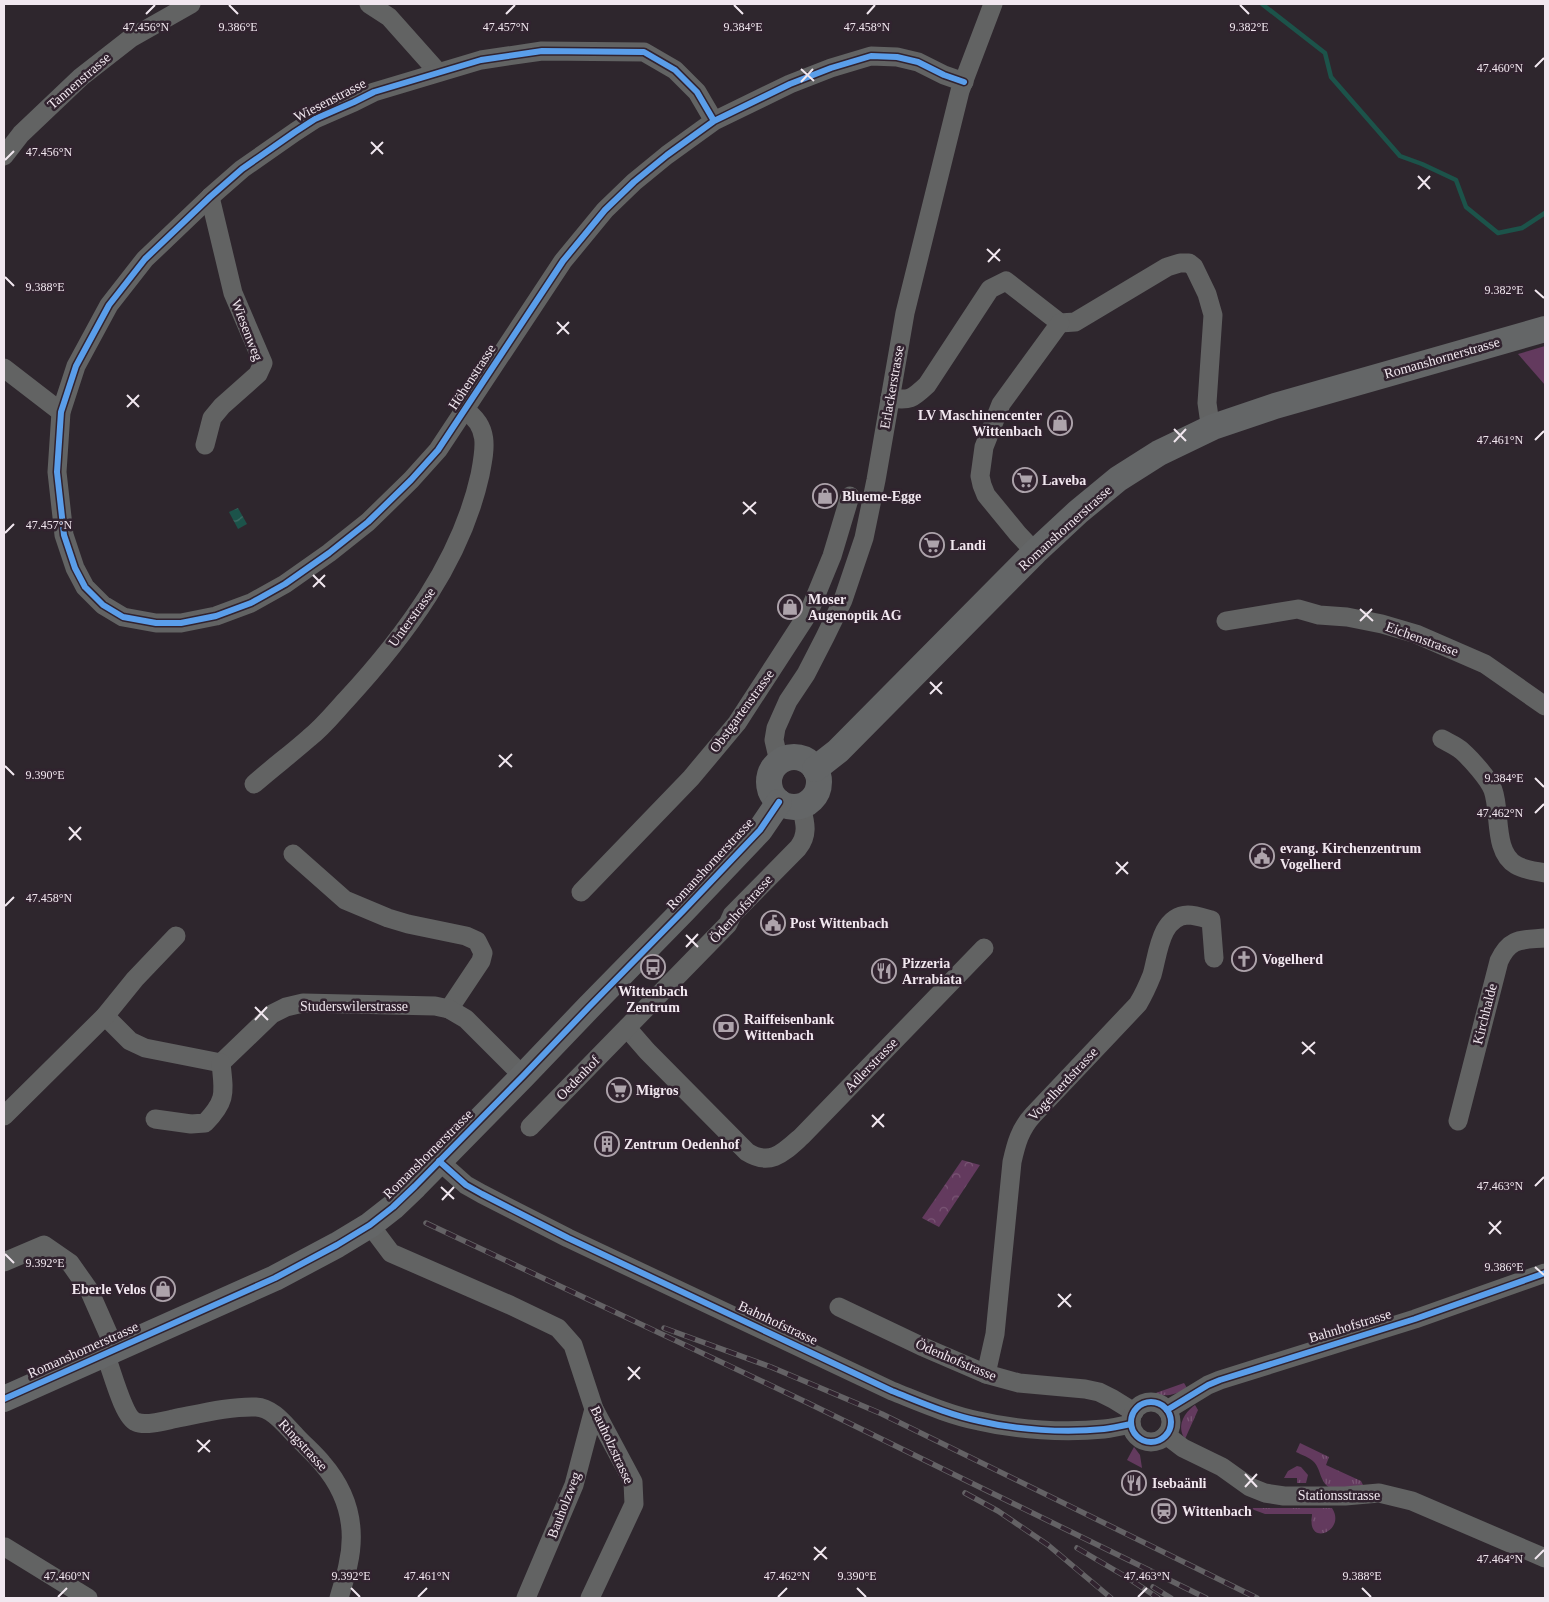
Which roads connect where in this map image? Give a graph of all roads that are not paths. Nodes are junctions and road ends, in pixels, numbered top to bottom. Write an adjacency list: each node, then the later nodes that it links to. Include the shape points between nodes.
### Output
1 (191, 4): 7 (street, Tannenstrasse, via 131,38 81,77 19,136)
2 (369, 4): 4 (street, via 389,17)
3 (994, 4): 5 (street, Erlackerstrasse)
4 (438, 72): 6 (street, Wiesenstrasse, via 481,60 542,51 644,52 674,70 697,92); 8 (street, Wiesenstrasse, via 374,92 315,119 242,169)
5 (964, 82): 6 (street, Höhenstrasse, via 918,62 871,56 790,84); 12 (street, Erlackerstrasse, via 905,313)
6 (714, 121): 13 (street, Höhenstrasse, via 666,155 605,210 563,261)
7 (4, 156)
8 (210, 197): 14 (street, Wiesenstrasse, via 145,259 109,305 76,366); 16 (street, Wiesenweg, via 233,293 263,363 258,374 212,418)
9 (1060, 323): 12 (street, via 1006,281 990,289 927,385 913,398); 15 (street, via 1075,322 1167,267 1180,262 1189,263 1207,294 1213,316 1207,403); 19 (street, via 1001,404 984,447 980,476 986,495)
10 (1545, 329): 15 (main road, Romanshornerstrasse, via 1275,406)
11 (4, 368): 14 (street)
12 (890, 398): 22 (street, Erlackerstrasse, via 864,538 843,600)
13 (466, 410): 17 (street, Höhenstrasse, via 438,450 410,480 368,522 322,558 251,603 216,616 181,623 156,623 122,617 103,605 85,587 64,534); 27 (street, Unterstrasse, via 480,425 484,455 463,527 440,578 365,680 310,738)
14 (61, 412): 17 (street, Wiesenstrasse)
15 (1213, 427): 19 (main road, Romanshornerstrasse, via 1159,453 1118,479)
16 (205, 445)
17 (57, 472)
18 (850, 496): 21 (street, Obstgartenstrasse, via 832,556 809,612)
19 (1036, 552): 26 (main road, Romanshornerstrasse, via 838,751)
20 (1226, 621): 23 (street, Eichenstrasse, via 1298,609 1382,624 1416,634 1485,664)
21 (779, 658): 22 (street); 31 (street, Obstgartenstrasse, via 737,723 691,778)
22 (806, 674): 25 (street, Erlackerstrasse, via 788,701 776,728 774,740)
23 (1545, 706)
24 (1442, 739): 30 (street, via 1462,750 1492,788 1501,843 1508,858 1516,865)
25 (780, 761): 26 (main road, via 800,758); 28 (main road, via 772,770 769,781 771,793)
26 (815, 769): 28 (main road, via 819,781 816,794 807,804)
27 (254, 784)
28 (790, 804): 38 (street, Ödenhofstrasse, via 806,828 803,842); 40 (main road, Romanshornerstrasse, via 760,830)
29 (293, 854): 36 (street, via 345,900 402,922 477,941 482,953 481,961)
30 (1545, 873)
31 (581, 892)
32 (176, 936): 37 (street)
33 (1545, 938): 43 (street, Kirchhalde, via 1523,939 1504,950)
34 (984, 948): 38 (street, Adlerstrasse, via 802,1136 776,1156 766,1159 756,1158 747,1152)
35 (1214, 958): 51 (street, Vogelherdstrasse, via 1211,920 1188,915 1170,924 1158,947 1149,982 1138,1004 1022,1130 1012,1162 995,1334)
36 (449, 1009): 39 (street, Studerswilerstrasse, via 303,1003 286,1007 272,1014); 40 (street, via 466,1019)
37 (105, 1016): 39 (street, via 130,1041 145,1048); 41 (street)
38 (627, 1028): 44 (street, Oedenhof)
39 (221, 1063): 42 (street, via 224,1091 218,1109 205,1123)
40 (523, 1076): 45 (main road, Romanshornerstrasse)
41 (4, 1116)
42 (155, 1119)
43 (1458, 1121)
44 (530, 1127)
45 (439, 1161): 46 (main road, Romanshornerstrasse); 55 (street, Bahnhofstrasse, via 466,1185 568,1238 892,1391 937,1409 1023,1429 1105,1429)
46 (370, 1225): 50 (main road, Romanshornerstrasse, via 275,1278); 53 (street, Bauholzstrasse, via 391,1253 558,1328 573,1345)
47 (4, 1262): 50 (street, via 44,1245 70,1263 89,1290)
48 (1545, 1273): 54 (street, Bahnhofstrasse, via 1415,1319 1220,1380)
49 (839, 1307): 51 (street, Ödenhofstrasse)
50 (110, 1352): 52 (main road, Romanshornerstrasse); 60 (street, Ringstrasse, via 121,1400 137,1423 258,1407 282,1420 323,1463 345,1499 352,1525 349,1565)
51 (986, 1374): 55 (street, Ödenhofstrasse, via 1018,1383 1098,1392 1113,1399)
52 (4, 1399)
53 (594, 1409): 61 (street, Bauholzweg, via 574,1485); 62 (street, Bauholzstrasse, via 633,1482 634,1504)
54 (1167, 1410): 55 (street, via 1147,1402); 56 (street, via 1171,1423)
55 (1132, 1418): 56 (street, via 1134,1434 1143,1441 1156,1442)
56 (1166, 1435): 58 (street, Stationsstrasse, via 1265,1493 1298,1496 1379,1493 1412,1500)
57 (5, 1547): 59 (street)
58 (1545, 1558)
59 (88, 1598)
60 (339, 1598)
61 (526, 1598)
62 (590, 1598)

